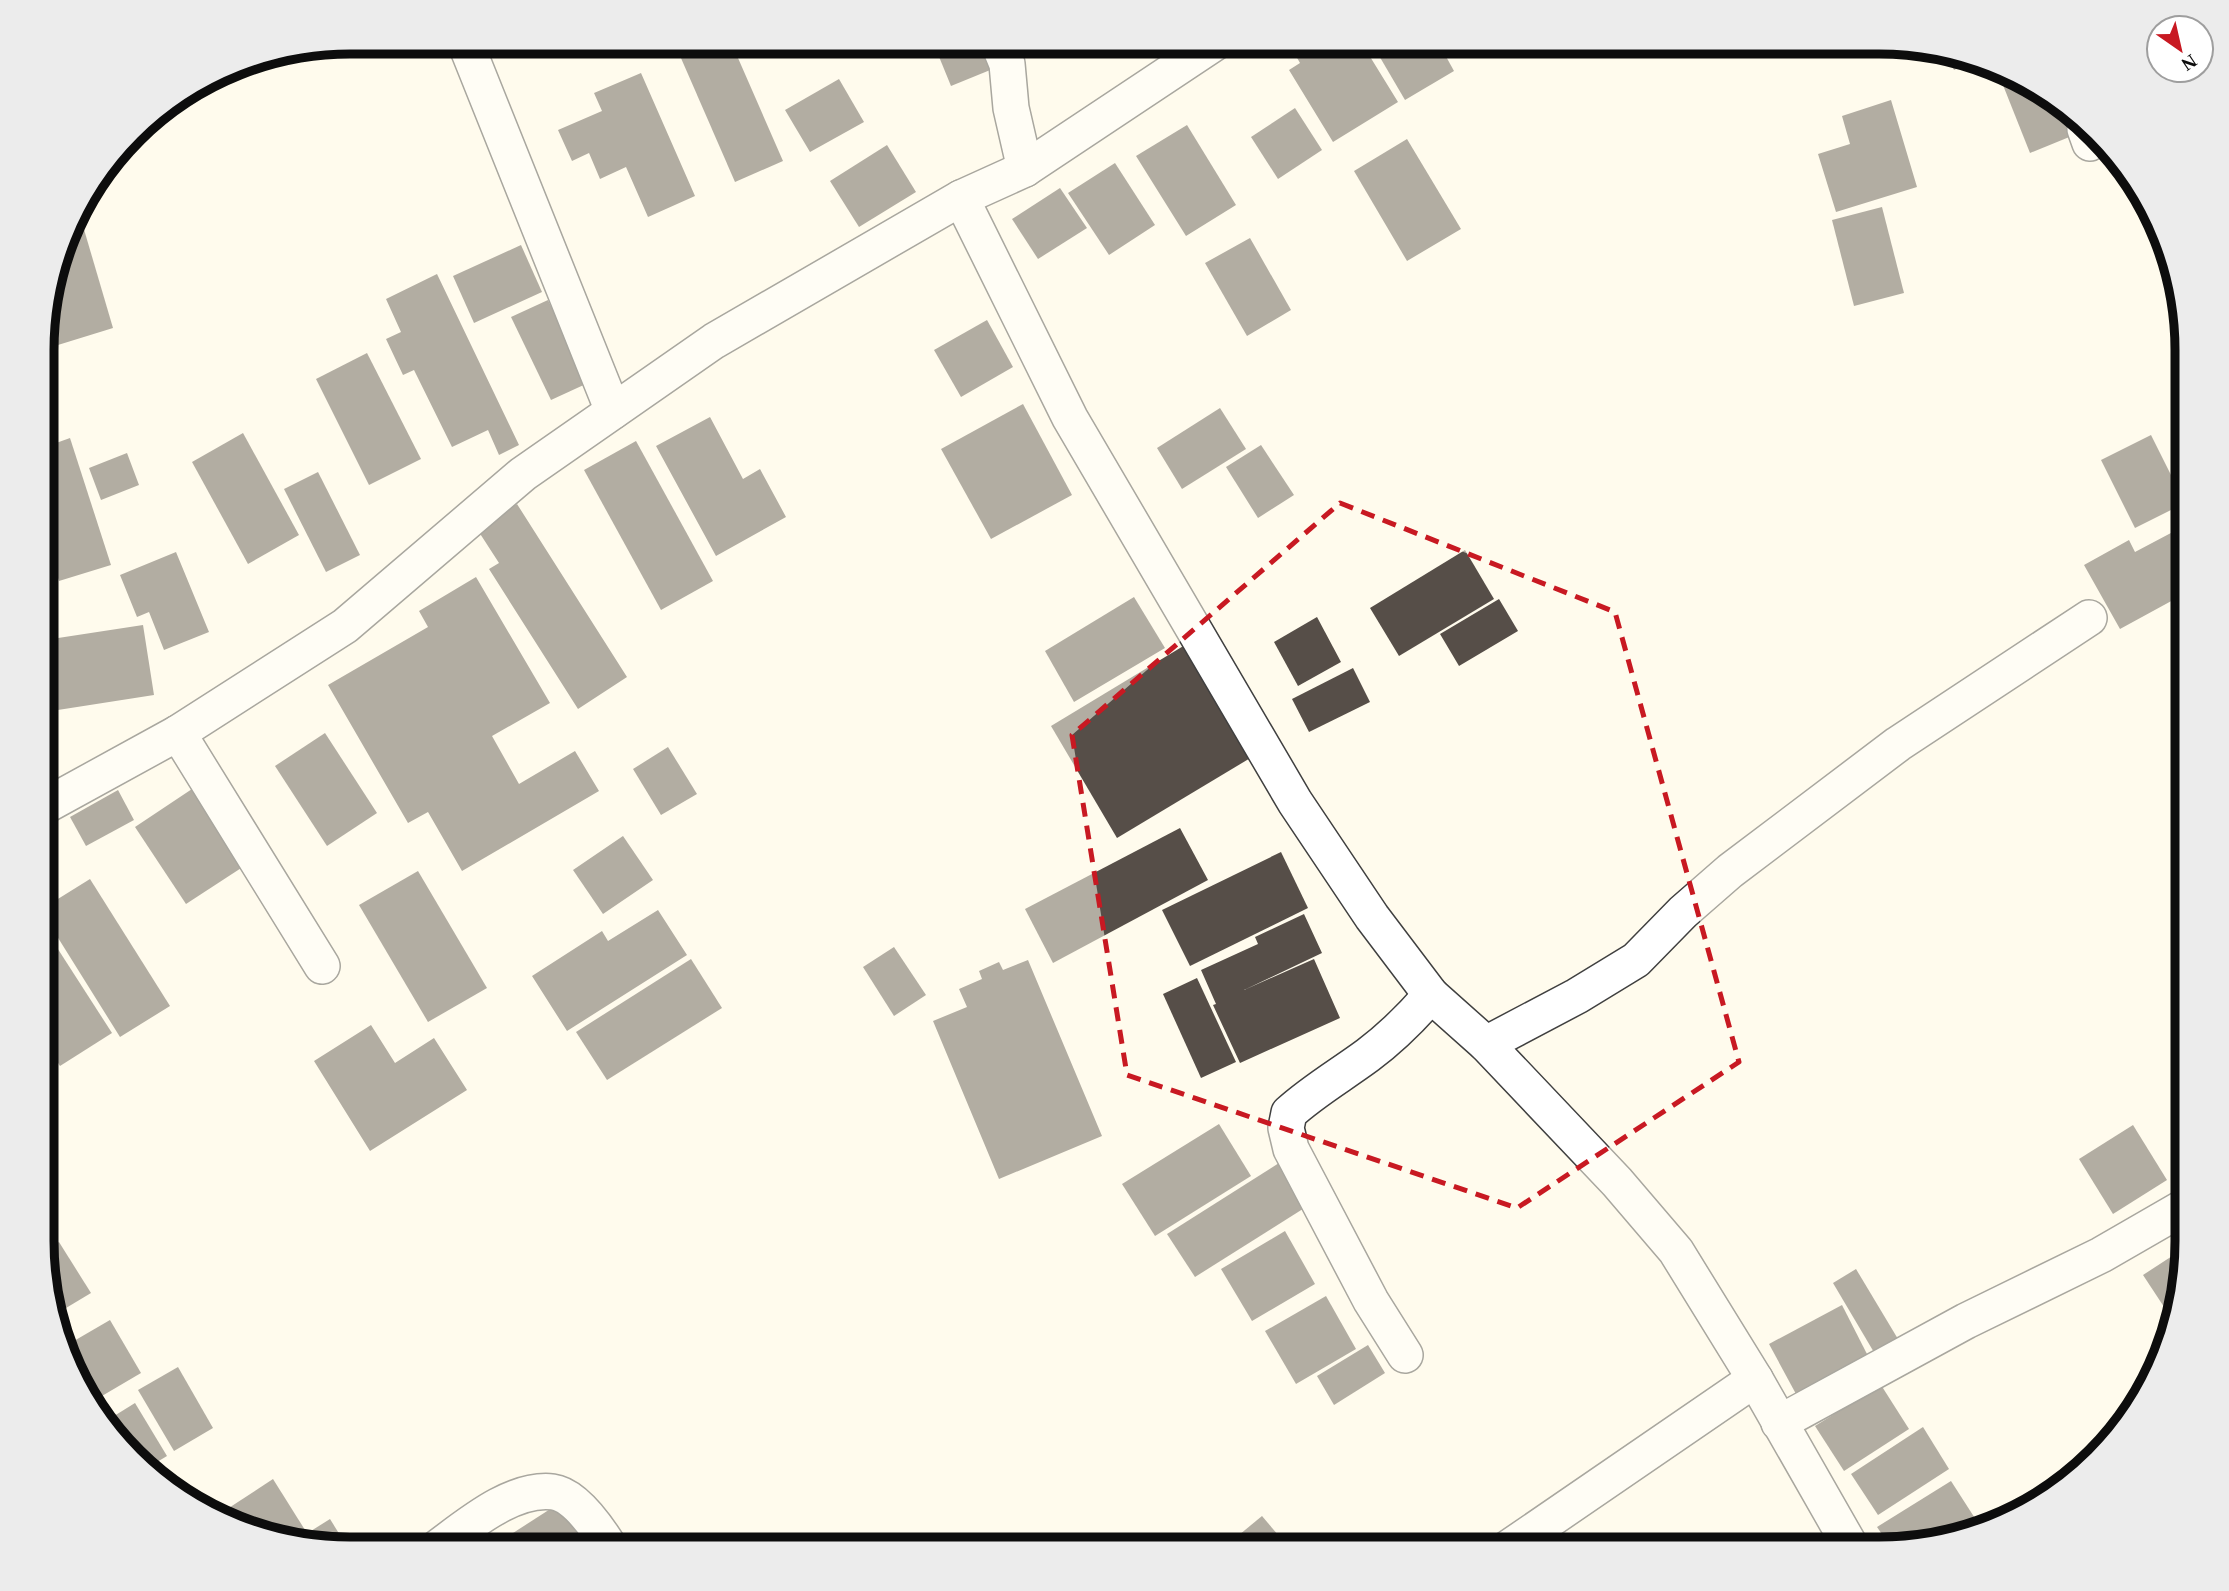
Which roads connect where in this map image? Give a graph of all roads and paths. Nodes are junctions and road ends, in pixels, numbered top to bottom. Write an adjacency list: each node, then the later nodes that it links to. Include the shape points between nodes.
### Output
1 (470, 54): 6 (street)
2 (1003, 54): 4 (street)
3 (1198, 54): 4 (street)
4 (1025, 169): 5 (street)
5 (961, 198): 6 (street, via 715,341); 11 (street, via 1070,418 1295,802)
6 (612, 411): 8 (street, via 523,474 345,626)
7 (2089, 618): 12 (street, via 1898,744 1730,870 1636,960)
8 (178, 733): 9 (street); 10 (street)
9 (54, 801)
10 (322, 966)
11 (1431, 995): 12 (street); 14 (street, via 1408,1023 1289,1113 1286,1128 1291,1149)
12 (1486, 1044): 15 (street, via 1676,1251)
13 (2175, 1212): 16 (street)
14 (1405, 1355)
15 (1755, 1379): 16 (street); 19 (street)
16 (1779, 1423): 20 (street)
17 (452, 1537): 18 (street, via 524,1494 555,1492 579,1507)
18 (603, 1537)
19 (1525, 1537)
20 (1845, 1537)

